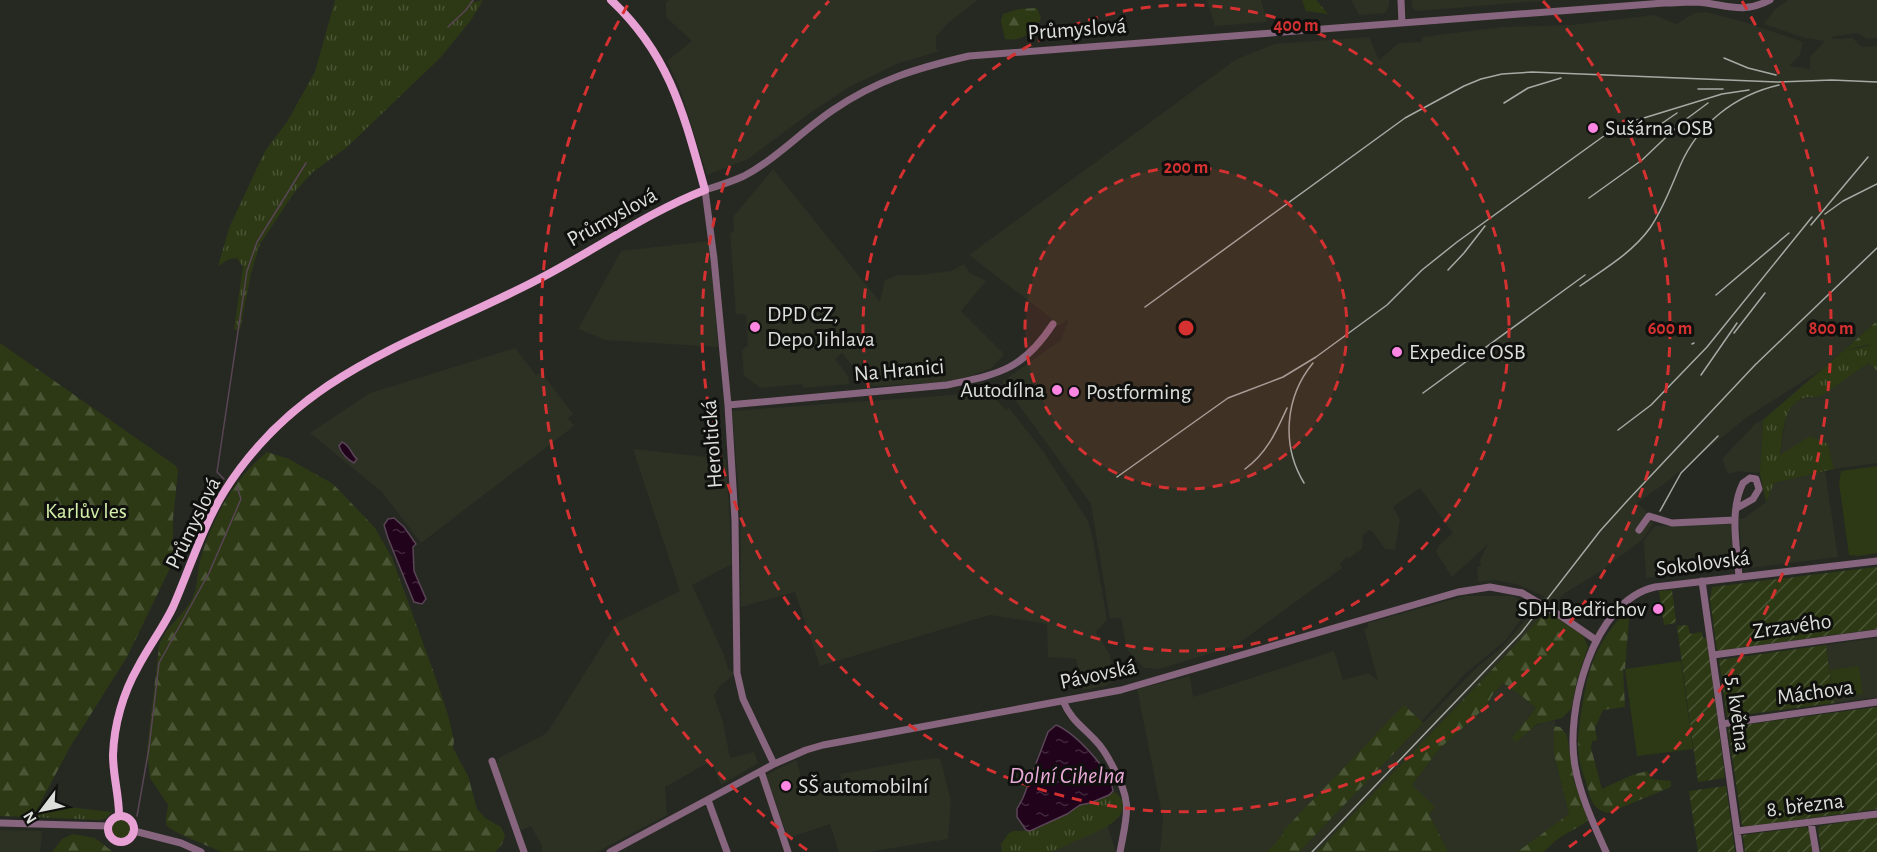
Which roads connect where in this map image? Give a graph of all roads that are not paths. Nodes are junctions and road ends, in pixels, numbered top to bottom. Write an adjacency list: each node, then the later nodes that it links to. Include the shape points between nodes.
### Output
1 (611, 0): 5 (main road, Heroltická, via 656,54 674,88)
2 (1401, 0): 4 (street)
3 (1770, 0): 4 (street, Průmyslová, via 1742,9 1684,2)
4 (1402, 22): 5 (street, Průmyslová, via 969,56 935,63 864,91 751,172)
5 (705, 190): 7 (street, Heroltická); 25 (main road, Průmyslová, via 537,280 337,378 275,428 231,482 204,530 169,616 138,667 121,705 113,755)
6 (1053, 324): 7 (street, Na Hranici, via 1024,359 978,379)
7 (728, 405): 21 (street, Heroltická, via 739,685)
8 (1737, 508): 9 (street)
9 (1735, 520): 10 (street, via 1672,523 1649,516); 12 (street)
10 (1639, 530)
11 (1877, 561): 12 (street, Sokolovská)
12 (1739, 576): 13 (street, Sokolovská)
13 (1702, 581): 15 (street, Sokolovská, via 1641,591 1616,611); 16 (street, 5. května)
14 (1877, 633): 16 (street, Zrzavého)
15 (1596, 640): 17 (street, Pávovská, bridge, via 1522,593 1490,587 1458,592 1132,687); 39 (street, Sokolovská, via 1583,674 1573,744 1579,782)
16 (1713, 655): 19 (street, 5. května)
17 (1063, 701): 21 (street, Pávovská, via 823,745); 38 (street, via 1072,720 1101,746 1124,789 1127,818)
18 (1877, 702): 19 (street, Máchova)
19 (1722, 724): 30 (street, 5. května)
20 (492, 761): 34 (street)
21 (774, 765): 22 (street, Pávovská)
22 (760, 771): 23 (street, Pávovská); 37 (street)
23 (708, 800): 35 (street, Pávovská); 36 (street)
24 (1877, 814): 26 (street, 8. března)
25 (118, 815): 28 (main road); 29 (main road, via 130,819)
26 (1811, 822): 30 (street, 8. března); 41 (street)
27 (0, 823): 28 (street)
28 (108, 826): 31 (main road, via 111,837)
29 (134, 831): 31 (main road); 33 (street)
30 (1737, 831): 40 (street, 5. května)
31 (124, 842): 32 (main road)
32 (129, 852)
33 (201, 852)
34 (524, 852)
35 (610, 852)
36 (727, 852)
37 (788, 852)
38 (1120, 852)
39 (1606, 852)
40 (1740, 852)
41 (1816, 852)

